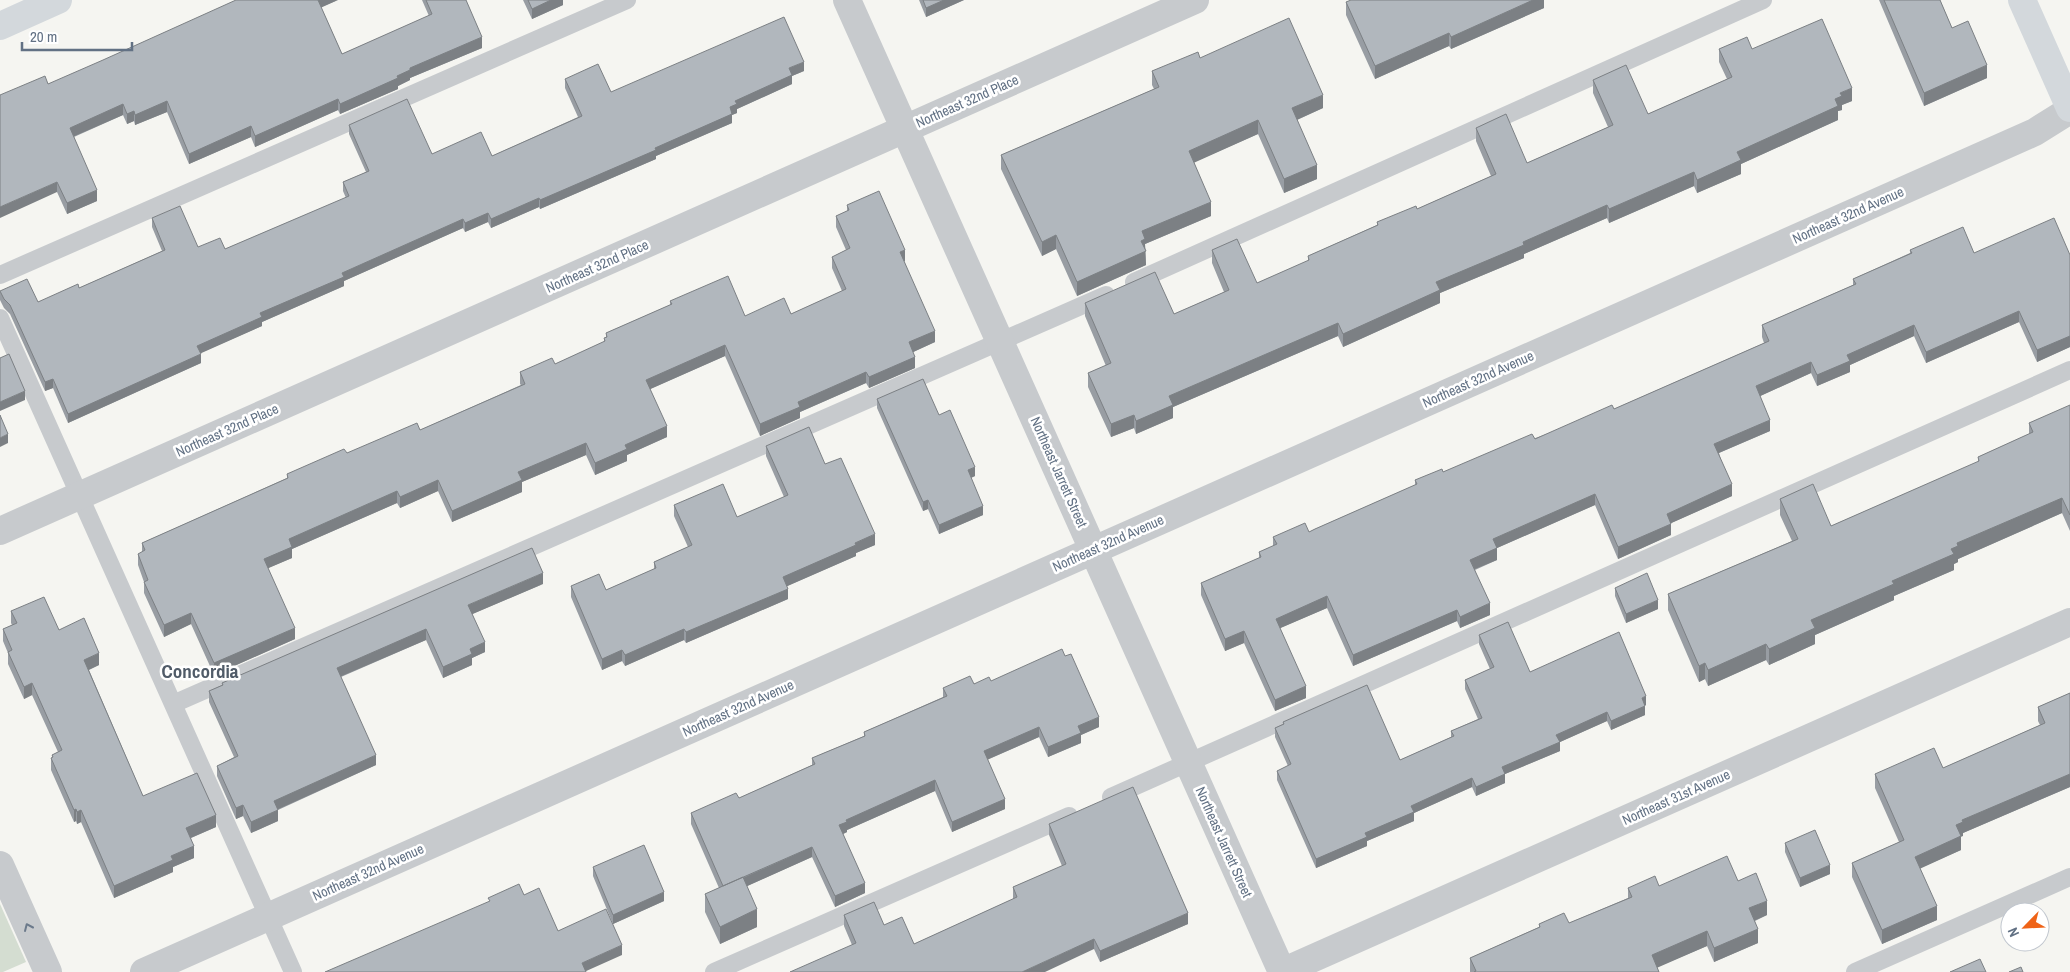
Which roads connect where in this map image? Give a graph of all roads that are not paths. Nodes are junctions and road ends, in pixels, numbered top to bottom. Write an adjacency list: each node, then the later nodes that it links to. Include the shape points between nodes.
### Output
1 (58, 0): 7 (main road)
2 (627, 0): 10 (lane)
3 (847, 0): 9 (street, Northeast Jarrett Street)
4 (1194, 0): 9 (street, Northeast 32nd Place)
5 (1763, 0): 12 (lane)
6 (2022, 0): 8 (main road)
7 (0, 26)
8 (2070, 109): 16 (street, Northeast 32nd Avenue, via 2035,132)
9 (905, 129): 12 (street, Northeast Jarrett Street); 14 (street, Northeast 32nd Place)
10 (0, 276)
11 (0, 318): 14 (lane)
12 (1001, 342): 16 (street, Northeast Jarrett Street); 18 (lane)
13 (2070, 370): 19 (lane)
14 (79, 496): 15 (street, Northeast 32nd Place); 18 (lane)
15 (0, 531)
16 (1094, 550): 19 (street, Northeast Jarrett Street); 22 (street, Northeast 32nd Avenue)
17 (2070, 622): 27 (street, Northeast 31st Avenue)
18 (172, 704): 22 (lane)
19 (1189, 763): 26 (lane); 27 (street, Northeast Jarrett Street)
20 (0, 865): 23 (street, one-way to 20)
21 (2070, 878): 28 (lane)
22 (268, 917): 24 (street, Northeast 32nd Avenue); 25 (lane)
23 (48, 972)
24 (144, 972)
25 (294, 972)
26 (714, 972)
27 (1282, 972)
28 (1854, 972)

